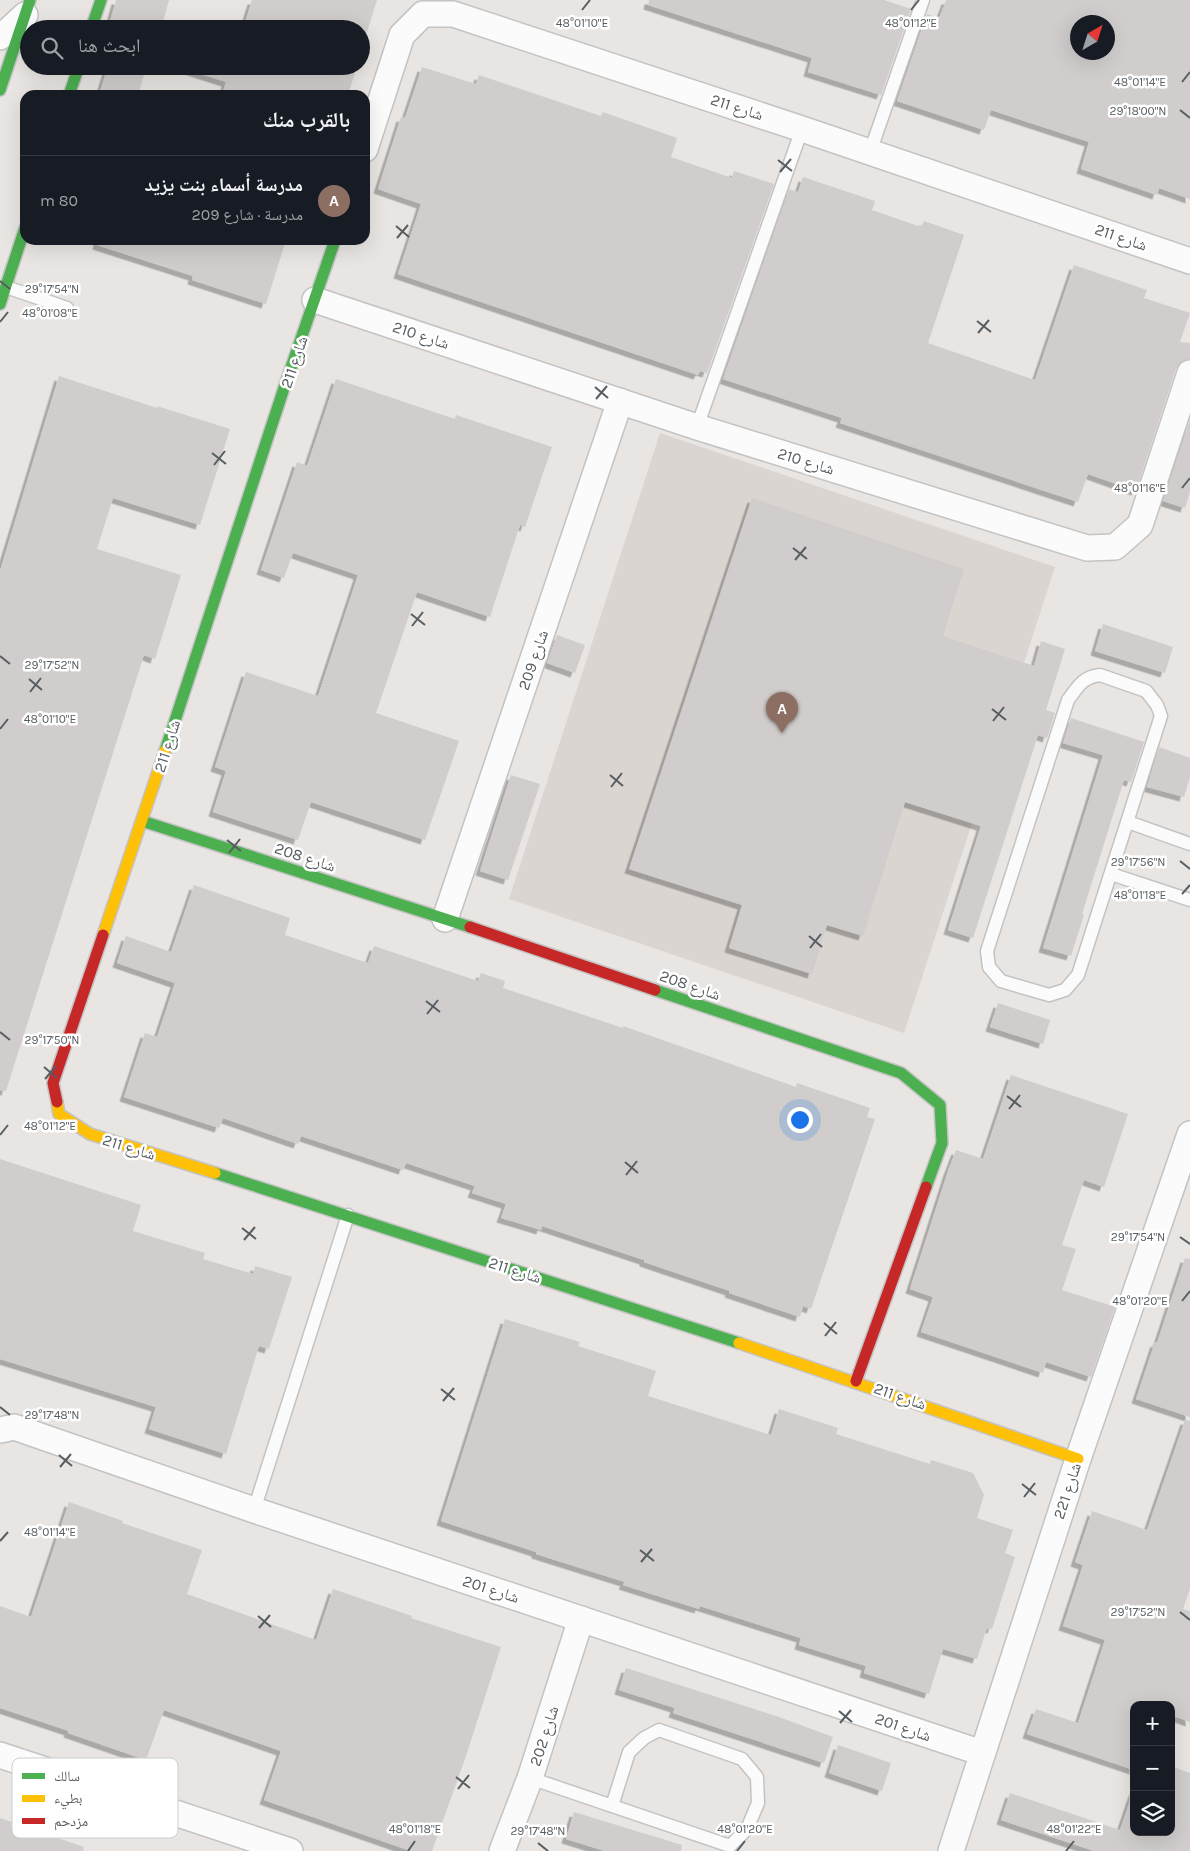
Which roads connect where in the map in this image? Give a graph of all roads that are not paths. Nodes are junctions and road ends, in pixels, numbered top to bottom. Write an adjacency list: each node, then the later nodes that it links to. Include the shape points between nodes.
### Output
1 (100, 0): 5 (street)
2 (923, 0): 13 (lane)
3 (27, 8): 4 (street); 7 (street)
4 (23, 20)
5 (94, 20)
6 (20, 29): 9 (street)
7 (0, 37)
8 (76, 75): 10 (street)
9 (0, 90)
10 (71, 90)
11 (802, 129): 12 (street, شارع 211, via 453,14 424,14 402,34); 13 (street, شارع 211); 23 (lane)
12 (370, 133)
13 (870, 152): 16 (street, شارع 211)
14 (20, 244): 17 (street)
15 (333, 245): 18 (street, شارع 211)
16 (1190, 261)
17 (6, 287): 19 (street); 20 (lane)
18 (316, 300): 22 (street, شارع 210); 24 (street, شارع 211)
19 (0, 304)
20 (67, 308)
21 (1190, 373): 23 (street, شارع 210, via 1140,525 1115,547 1087,548)
22 (620, 401): 23 (street, شارع 210); 29 (street, شارع 209)
23 (697, 428)
24 (142, 821): 29 (street, شارع 208); 32 (street, شارع 211, via 53,1083 59,1114 90,1134)
25 (1128, 822): 26 (lane); 27 (lane); 27 (lane, via 1161,716 1157,704 1146,691 1100,676 1089,677 1068,700 987,951 989,967 1001,981 1049,995 1066,990 1078,975)
26 (1190, 844)
27 (1111, 874): 28 (lane)
28 (1190, 900)
29 (445, 919): 33 (street, شارع 208, via 901,1073 940,1105 942,1143)
30 (1190, 1134): 31 (street, شارع 221)
31 (1185, 1165): 35 (street, شارع 221)
32 (348, 1216): 33 (street, شارع 211); 36 (lane)
33 (856, 1381): 35 (street, شارع 211)
34 (0, 1430): 36 (street, شارع 201, via 14,1427)
35 (1078, 1459): 38 (street, شارع 221)
36 (254, 1510): 37 (street, شارع 201)
37 (581, 1619): 38 (street, شارع 201); 41 (street, شارع 202)
38 (982, 1753): 46 (street, شارع 221)
39 (0, 1755): 40 (street)
40 (12, 1759)
41 (530, 1778): 42 (lane); 45 (street, شارع 202)
42 (612, 1806): 42 (lane, via 730,1846 747,1829 758,1803 757,1777 742,1759 659,1730 629,1752)
43 (178, 1814): 44 (street)
44 (290, 1851)
45 (502, 1851)
46 (951, 1851)

